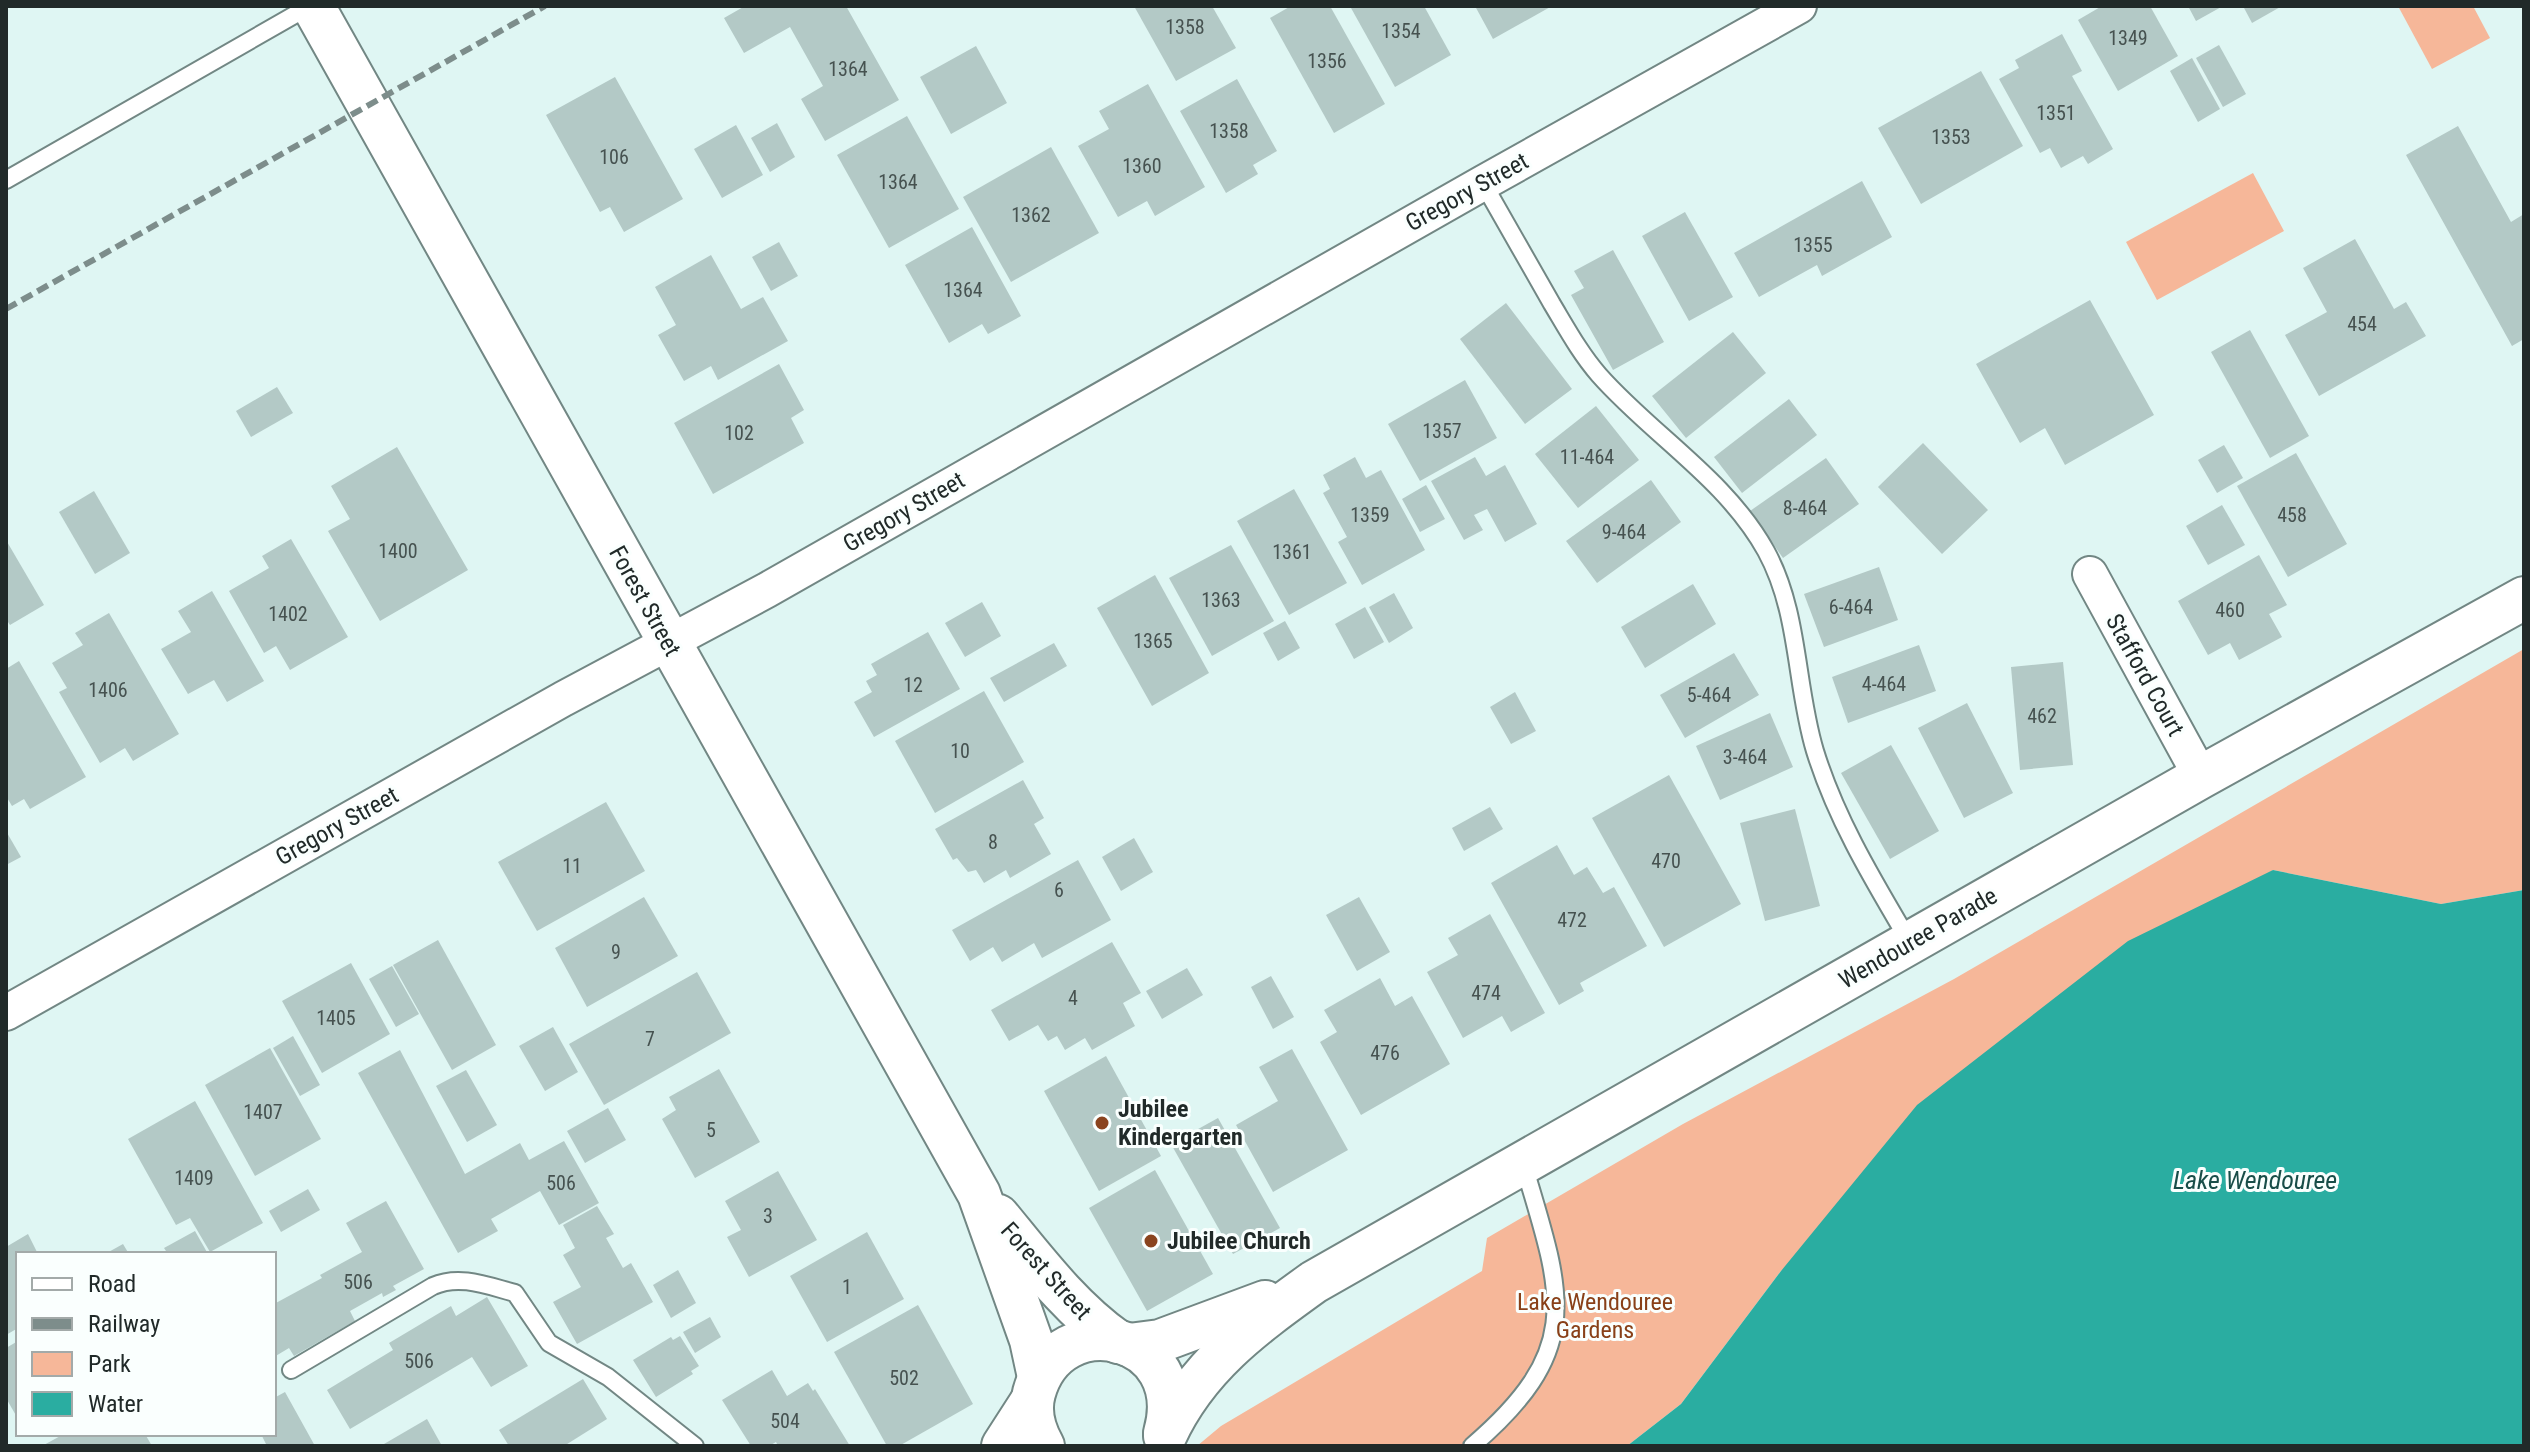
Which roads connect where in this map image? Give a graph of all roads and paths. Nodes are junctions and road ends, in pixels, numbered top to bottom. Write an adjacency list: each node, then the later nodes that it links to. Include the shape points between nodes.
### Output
1 (311, 6): 3 (lane); 7 (street, Forest Street)
2 (1799, 6): 4 (street, Gregory Street)
3 (6, 180)
4 (1483, 183): 7 (street, Gregory Street, via 767,590); 9 (lane, via 1585,358 1717,488 1766,552 1790,613 1807,718 1827,785)
5 (2090, 574): 8 (street, Stafford Court)
6 (2524, 598): 8 (street, Wendouree Parade)
7 (667, 641): 10 (street, Gregory Street); 12 (street, Forest Street)
8 (2201, 777): 9 (street, Wendouree Parade)
9 (1909, 943): 11 (street, Wendouree Parade)
10 (6, 1013)
11 (1523, 1165): 13 (street, Wendouree Parade); 21 (lane, via 1555,1285 1556,1325 1535,1379 1503,1419)
12 (979, 1194): 14 (street, Forest Street, via 1090,1322); 16 (street, Forest Street, via 1031,1340)
13 (1314, 1282): 14 (street, Wendouree Parade, via 1160,1341); 17 (street, Wendouree Parade, via 1222,1353 1175,1414)
14 (1124, 1344): 16 (street, Wendouree Parade, via 1096,1339 1077,1343 1047,1364); 17 (street, Forest Street, via 1150,1359 1166,1384 1170,1418)
15 (291, 1370): 18 (lane, via 433,1286 461,1280 515,1293 549,1343 619,1385)
16 (1036, 1389): 19 (street); 20 (street, Forest Street, via 1033,1420)
17 (1162, 1441)
18 (695, 1446)
19 (1003, 1446)
20 (1043, 1446)
21 (1472, 1446)

